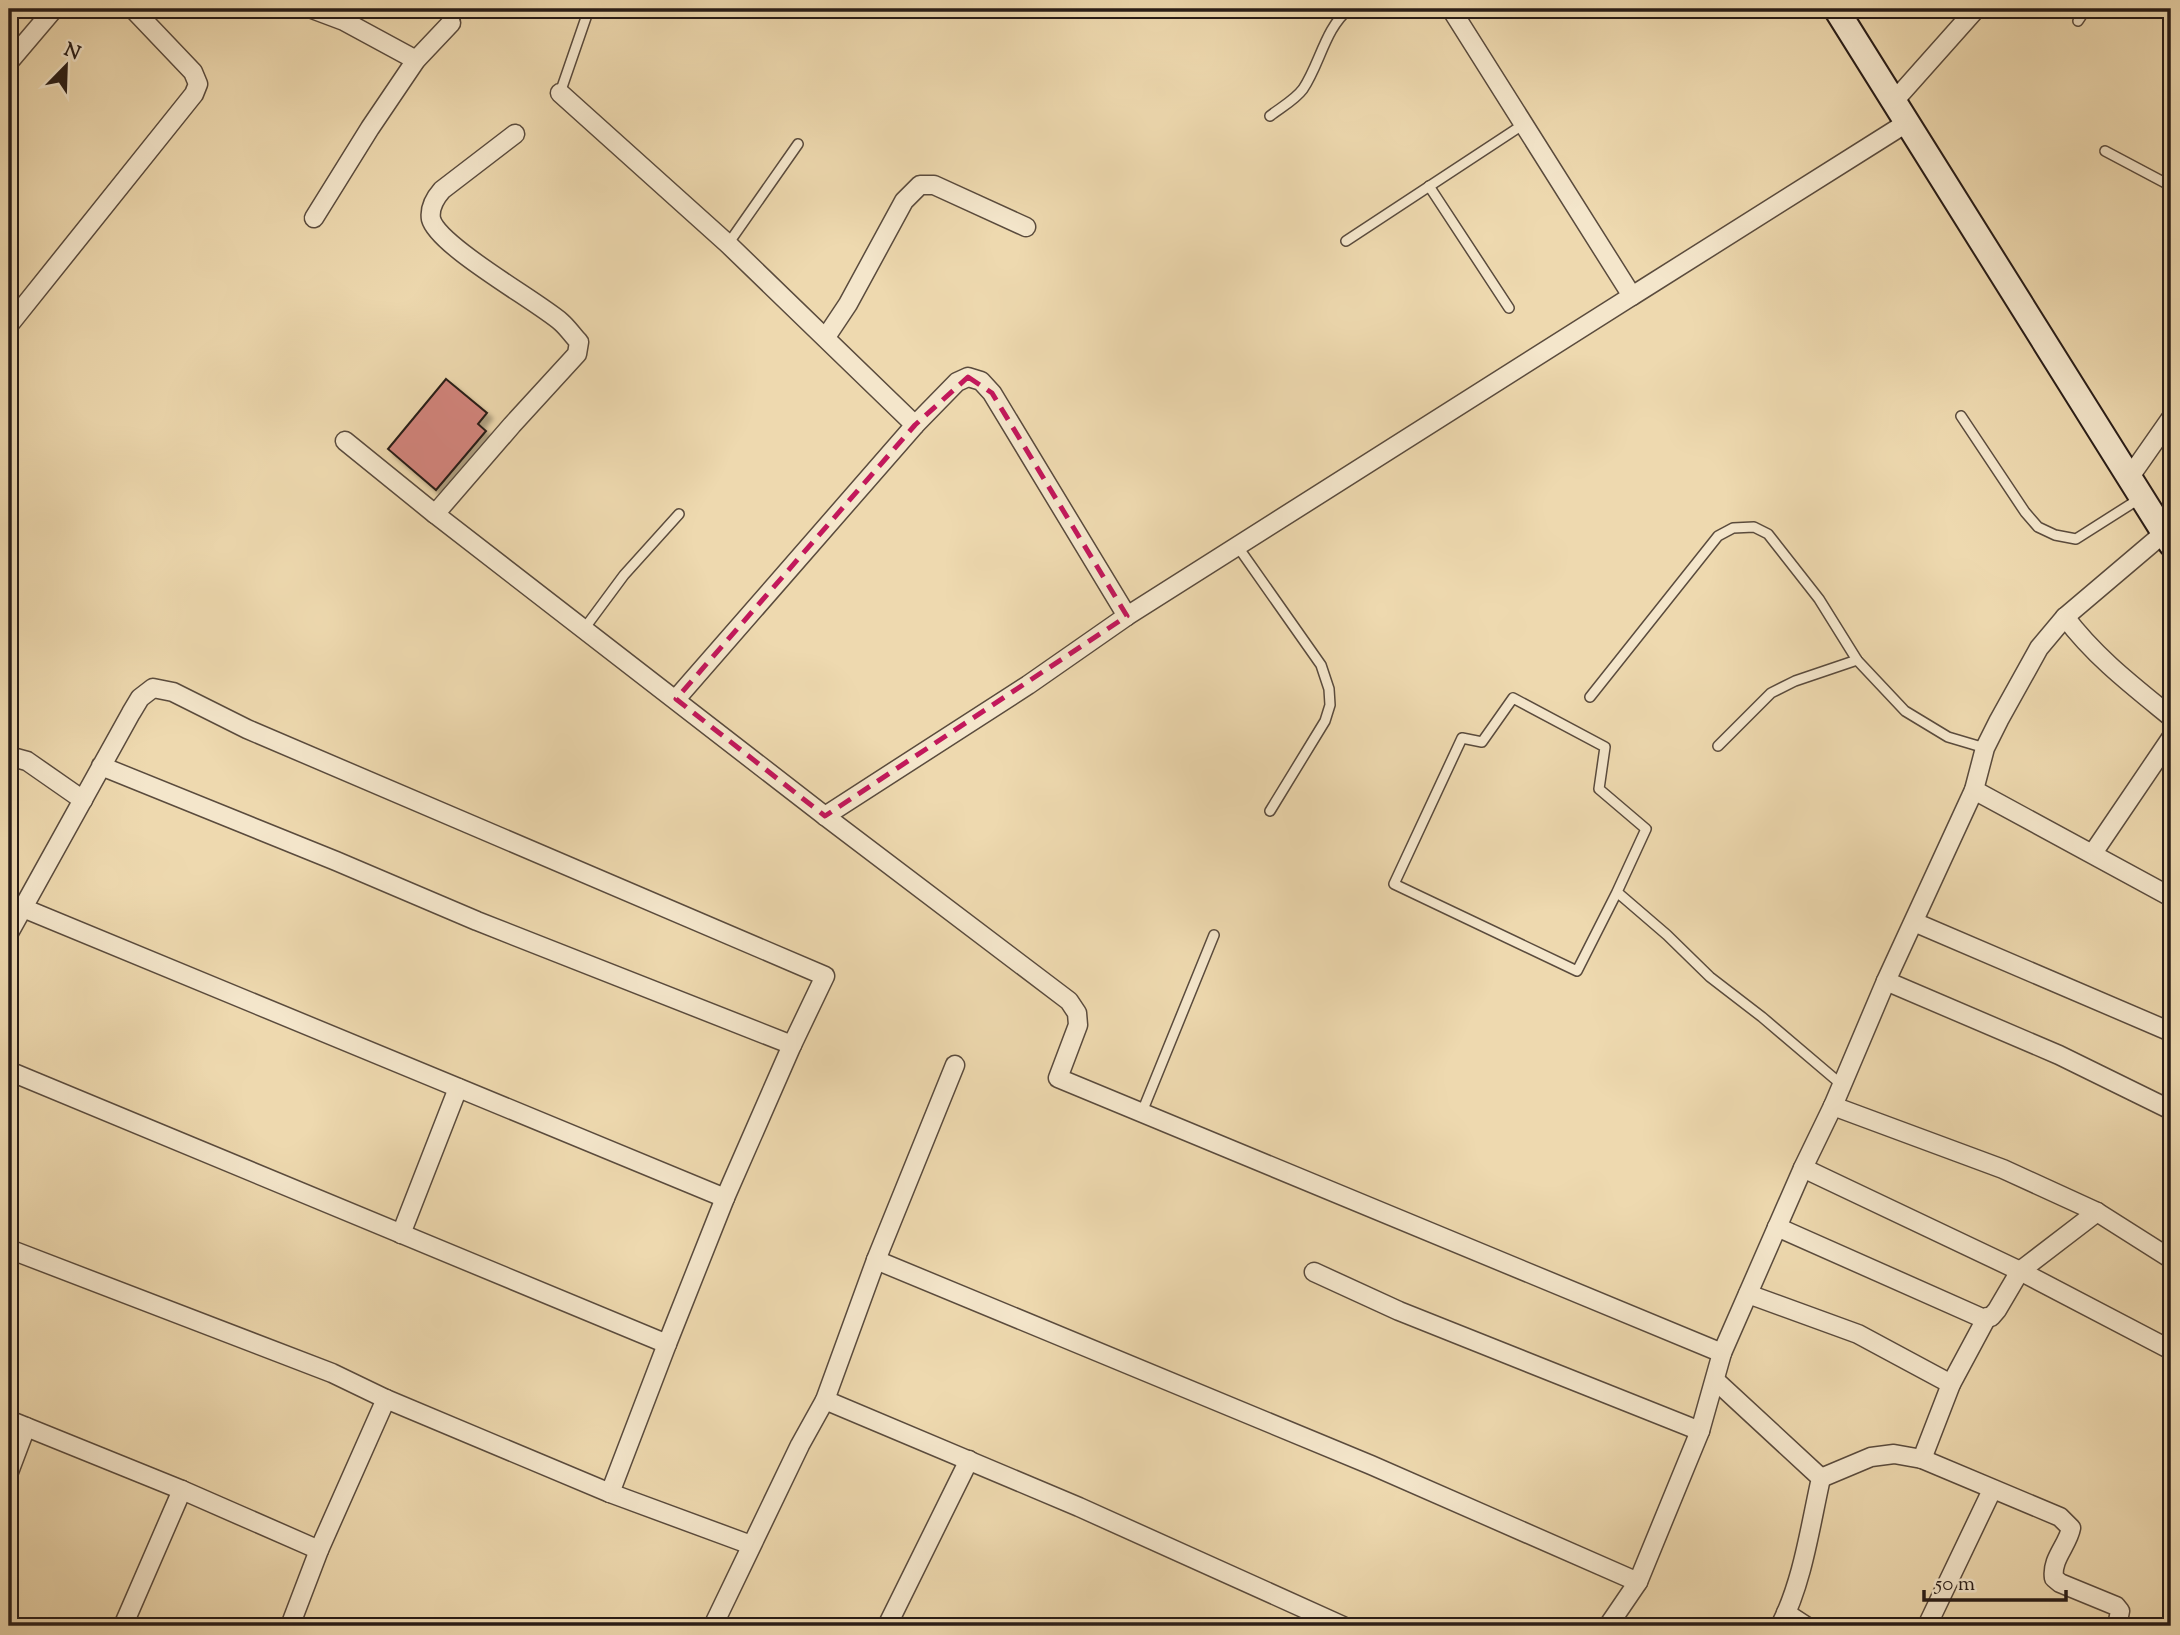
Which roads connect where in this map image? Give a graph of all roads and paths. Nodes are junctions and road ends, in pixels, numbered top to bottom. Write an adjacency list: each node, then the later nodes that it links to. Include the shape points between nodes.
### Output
1 (54, 9): 14 (street)
2 (133, 9): 31 (street, via 198,84 174,121)
3 (312, 9): 10 (street)
4 (589, 9): 15 (lane)
5 (1349, 9): 17 (lane, via 1342,14 1301,92)
6 (1451, 9): 19 (street)
7 (1836, 9): 16 (street)
8 (1976, 9): 16 (street)
9 (2086, 9): 11 (lane)
10 (348, 15): 13 (street)
11 (2078, 20)
12 (451, 23): 13 (street)
13 (416, 60): 25 (street)
14 (9, 62)
15 (560, 93): 28 (street)
16 (1895, 100): 18 (street)
17 (1269, 116)
18 (1908, 122): 29 (street); 37 (street)
19 (1525, 124): 23 (lane); 29 (street)
20 (515, 134): 38 (street, via 442,190 433,201 431,219 443,237 561,322 579,342 577,354)
21 (798, 144): 28 (lane)
22 (2105, 151): 24 (lane)
23 (1429, 186): 27 (lane); 30 (lane)
24 (2171, 186)
25 (314, 218)
26 (1026, 227): 32 (street, via 934,185 920,186 904,201)
27 (1346, 241)
28 (728, 244): 32 (street)
29 (1632, 296): 41 (street)
30 (1509, 308)
31 (9, 325)
32 (826, 337): 35 (street)
33 (1961, 416): 37 (lane, via 2025,512 2038,527 2055,535 2076,539)
34 (2171, 418): 37 (street)
35 (915, 425): 42 (street, via 957,382 968,377 981,381); 47 (street)
36 (345, 441): 38 (street)
37 (2135, 488): 40 (street)
38 (435, 514): 44 (street)
39 (679, 514): 44 (lane, via 624,575)
40 (2169, 538): 43 (street)
41 (1238, 547): 42 (street); 56 (lane, via 1321,665 1329,689 1325,721)
42 (1127, 617): 57 (street)
43 (2065, 617): 48 (street, via 2119,676); 51 (street, via 2039,648)
44 (584, 629): 47 (street)
45 (1857, 660): 46 (lane, via 1819,599 1768,534 1754,527 1733,528 1718,536); 50 (lane, via 1771,693); 51 (lane, via 1905,711 1948,737)
46 (1590, 697)
47 (676, 699): 57 (street)
48 (2171, 717)
49 (2171, 737): 58 (street)
50 (1718, 746)
51 (1985, 748): 54 (street)
52 (11, 757): 55 (street, via 27,761)
53 (101, 766): 55 (street); 67 (street); 67 (street, via 139,698 153,688 173,692 259,734 825,976)
54 (1974, 790): 58 (street); 62 (street)
55 (83, 800): 61 (street)
56 (1270, 811)
57 (825, 816): 74 (street, via 1069,1001 1078,1025 1058,1078)
58 (2093, 853): 60 (street)
59 (1617, 892): 59 (lane, via 1577,971 1394,884 1462,738 1482,741 1513,698 1605,747 1599,789 1646,829); 70 (lane, via 1710,977)
60 (2171, 897)
61 (23, 908): 63 (street); 71 (street)
62 (1914, 922): 65 (street); 66 (street)
63 (9, 933)
64 (1214, 935): 74 (lane)
65 (1886, 981): 70 (street); 73 (street, via 2059,1055)
66 (2171, 1032)
67 (792, 1045): 76 (street)
68 (955, 1065): 82 (street)
69 (9, 1072): 79 (street)
70 (1842, 1085): 72 (street)
71 (458, 1088): 76 (street); 79 (street)
72 (1833, 1107): 75 (street); 77 (street, via 2003,1169)
73 (2171, 1110)
74 (1142, 1112): 89 (street)
75 (1803, 1168): 78 (street); 83 (street)
76 (725, 1198): 87 (street)
77 (2097, 1212): 81 (street); 83 (street)
78 (1777, 1227): 85 (street); 86 (street, via 1970,1314)
79 (401, 1234): 87 (street)
80 (9, 1250): 92 (street, via 332,1373)
81 (2168, 1258)
82 (876, 1260): 93 (street); 106 (street, via 1371,1465)
83 (2020, 1270): 86 (street, via 1997,1310); 88 (street)
84 (1314, 1272): 96 (street, via 1399,1311)
85 (1748, 1294): 89 (street); 91 (street, via 1858,1334)
86 (1987, 1317): 91 (street)
87 (667, 1344): 103 (street)
88 (2171, 1350)
89 (1722, 1353): 90 (street)
90 (1715, 1380): 96 (street); 100 (street)
91 (1951, 1384): 97 (street)
92 (386, 1399): 103 (street); 105 (street)
93 (825, 1400): 98 (street); 104 (street)
94 (9, 1420): 95 (street)
95 (26, 1427): 99 (street); 101 (street)
96 (1700, 1431): 106 (street)
97 (1922, 1459): 100 (street, via 1894,1454 1871,1457); 102 (street)
98 (969, 1460): 111 (street); 112 (street)
99 (9, 1472)
100 (1821, 1478): 107 (street)
101 (182, 1490): 105 (street); 108 (street)
102 (1992, 1490): 115 (street); 116 (street, via 2066,1521 2071,1528 2054,1565 2054,1578 2116,1606 2120,1611)
103 (610, 1493): 104 (street)
104 (751, 1545): 110 (street)
105 (319, 1550): 109 (street)
106 (1638, 1582): 113 (street)
107 (1783, 1620): 114 (street)
108 (123, 1626)
109 (290, 1626)
110 (713, 1626)
111 (887, 1626)
112 (1343, 1626)
113 (1608, 1626)
114 (1806, 1626)
115 (1927, 1626)
116 (2117, 1626)

